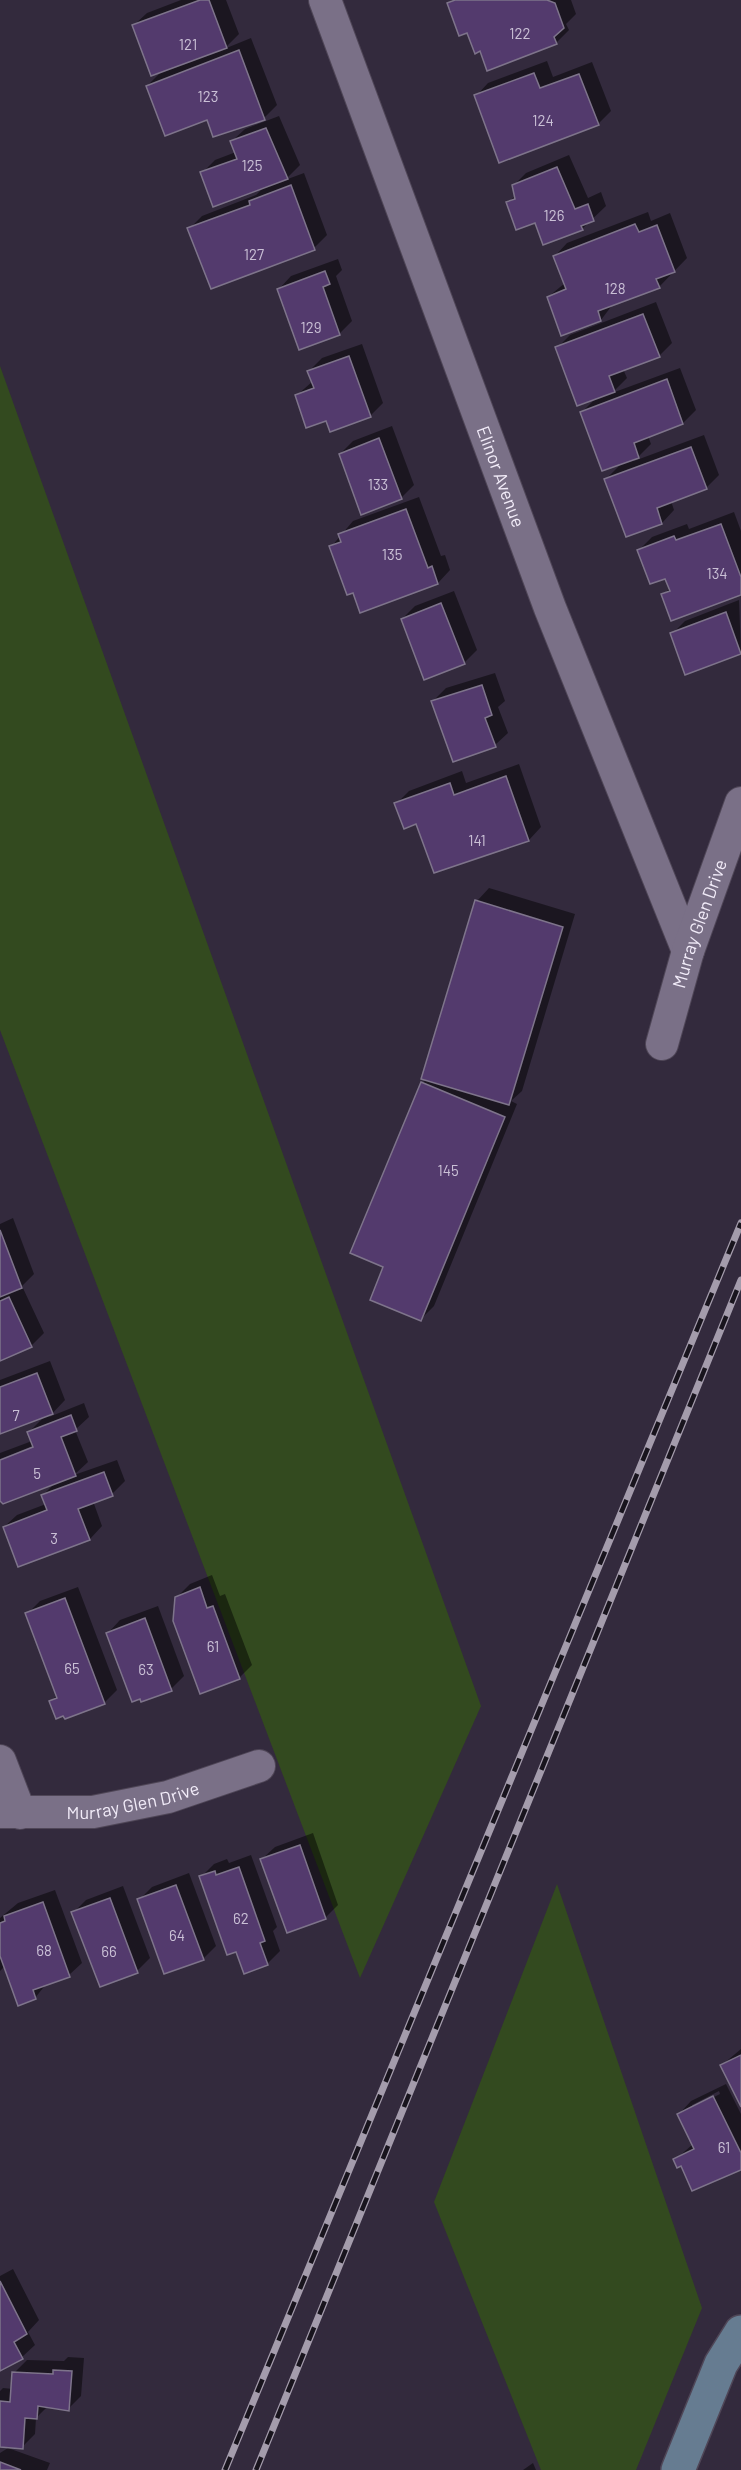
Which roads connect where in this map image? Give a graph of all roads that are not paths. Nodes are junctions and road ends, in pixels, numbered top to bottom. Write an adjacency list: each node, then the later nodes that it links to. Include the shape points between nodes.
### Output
1 (324, 0): 3 (street, Elinor Avenue, via 550,608)
2 (741, 803): 3 (street, Murray Glen Drive)
3 (688, 951): 4 (street, Murray Glen Drive)
4 (662, 1044)
5 (0, 1761): 7 (street)
6 (259, 1766): 7 (street, Murray Glen Drive, via 168,1797 93,1812)
7 (10, 1813)
8 (741, 2332): 9 (street, via 721,2364)
9 (678, 2470)

